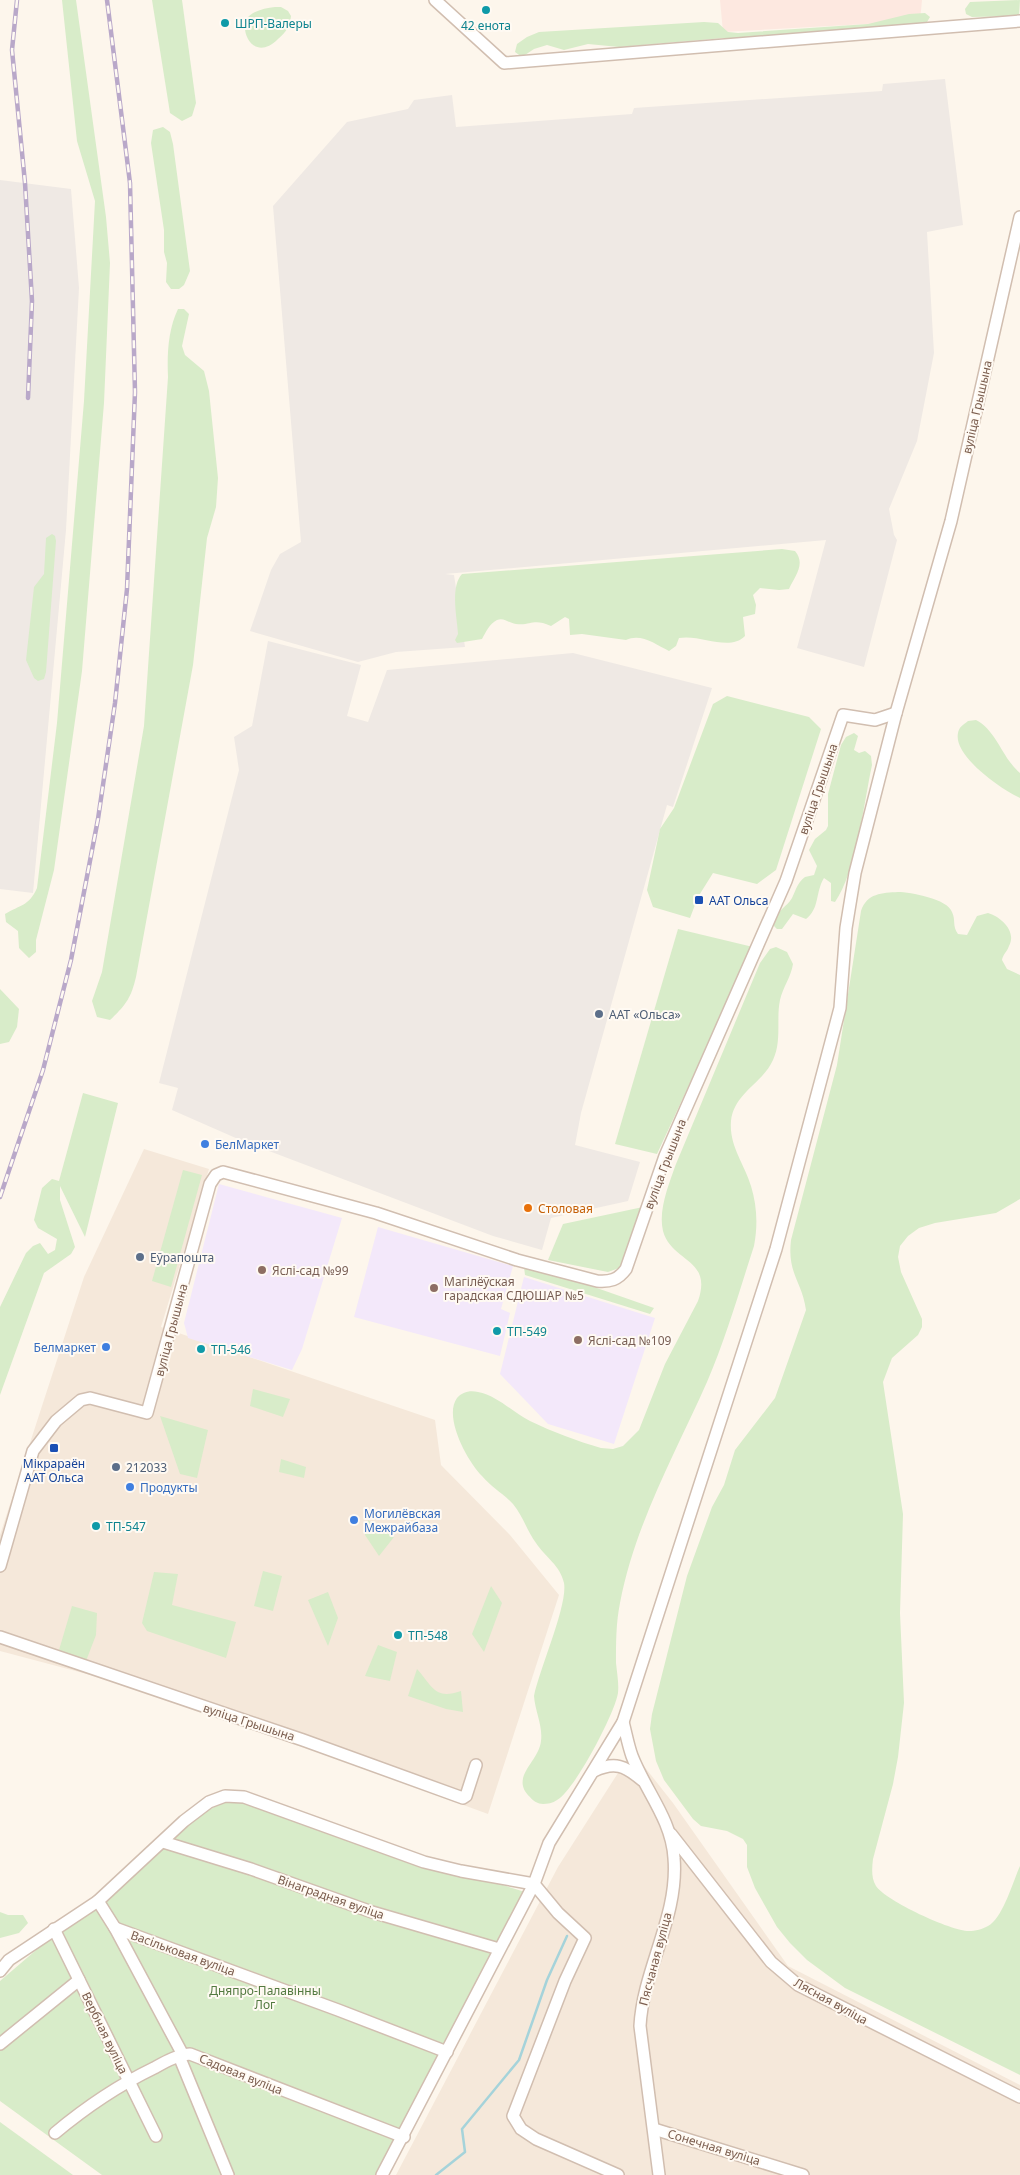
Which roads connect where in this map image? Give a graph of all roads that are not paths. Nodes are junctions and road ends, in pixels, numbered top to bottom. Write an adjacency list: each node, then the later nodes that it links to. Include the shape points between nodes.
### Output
1 (435, 0): 2 (street, via 504,63)
2 (1020, 20)
3 (1020, 217): 4 (street, вуліца Грышына, via 951,521)
4 (896, 713): 5 (street, вуліца Грышына, via 875,720 843,715 786,881 665,1156 621,1276 606,1282 597,1281 516,1260 376,1213 224,1172 216,1175 210,1184 147,1413 90,1398 81,1400 56,1421 33,1451); 7 (street, via 855,872 846,928 840,1008 776,1249)
5 (0, 1566)
6 (0, 1637): 8 (street, вуліца Грышына, via 463,1798)
7 (623, 1722): 9 (street); 10 (street, Пясчаная вуліца, via 632,1755)
8 (476, 1765)
9 (594, 1771): 10 (street, via 614,1765 630,1770); 13 (street, via 549,1843)
10 (645, 1782): 11 (street, Пясчаная вуліца)
11 (667, 1828): 24 (street, Лясная вуліца, via 766,1956 798,1985); 25 (street, Пясчаная вуліца, via 674,1858 673,1884 660,1945 645,1988 640,2026)
12 (163, 1842): 13 (street, via 209,1802 230,1795 424,1862); 14 (street); 17 (street, Вінаградная вуліца, via 372,1912)
13 (534, 1884): 17 (street); 31 (street, via 585,1938 513,2116 521,2129 536,2139)
14 (98, 1901): 15 (street, Садовая вуліца); 16 (street)
15 (115, 1928): 21 (street, Васільковая вуліца); 22 (street, Садовая вуліца)
16 (54, 1929): 18 (street, via 9,1960); 19 (street, Вербная вуліца)
17 (499, 1949): 21 (street)
18 (0, 1970)
19 (79, 1980): 20 (street); 23 (street, Вербная вуліца)
20 (0, 2044)
21 (447, 2052): 28 (street)
22 (181, 2055): 23 (street); 28 (street, Садовая вуліца, via 199,2056); 29 (street)
23 (129, 2080): 26 (street, via 96,2100); 27 (street, Вербная вуліца)
24 (1020, 2096)
25 (654, 2128): 32 (street, Пясчаная вуліца); 33 (street, Сонечная вуліца)
26 (55, 2133)
27 (156, 2136)
28 (404, 2137): 30 (street)
29 (228, 2175)
30 (382, 2175)
31 (618, 2175)
32 (659, 2175)
33 (803, 2175)

